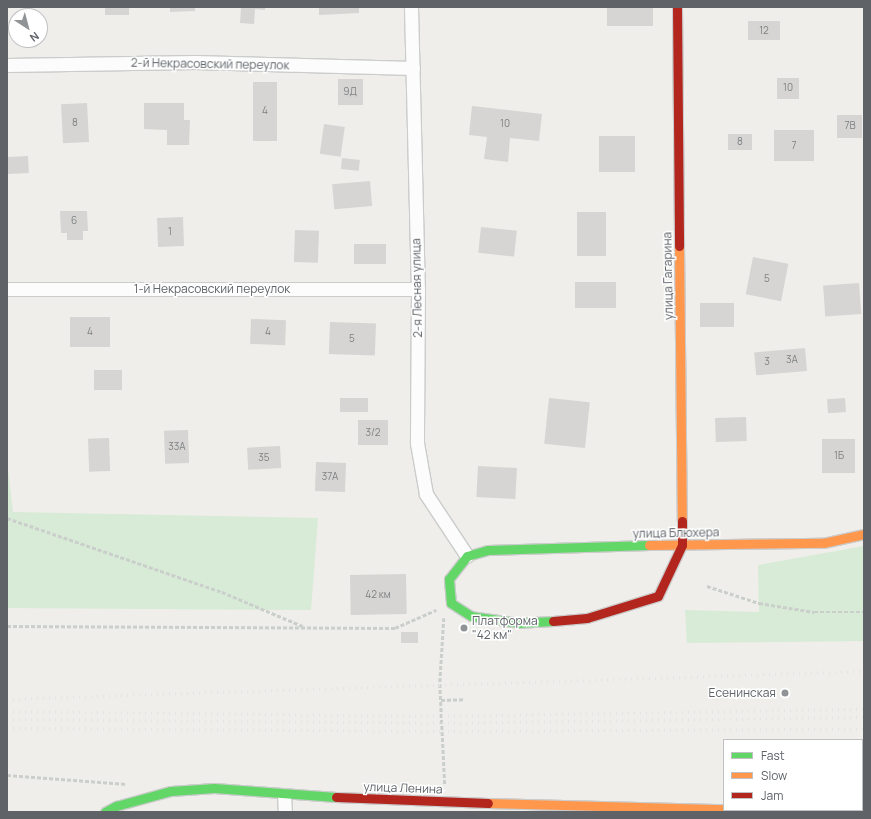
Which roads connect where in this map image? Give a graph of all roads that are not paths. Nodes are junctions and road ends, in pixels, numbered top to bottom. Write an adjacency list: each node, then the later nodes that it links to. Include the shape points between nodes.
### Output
1 (412, 7): 4 (street, 2-я Лесная улица)
2 (677, 7): 8 (street, улица Гагарина)
3 (7, 65): 4 (street, 2-й Некрасовский переулок, via 195,62)
4 (413, 68): 5 (street, 2-я Лесная улица)
5 (418, 288): 6 (street, 1-й Некрасовский переулок); 9 (street, 2-я Лесная улица, via 417,443 426,494)
6 (7, 289)
7 (864, 534): 8 (street, улица Блюхера, via 823,543)
8 (682, 545): 9 (street, улица Блюхера, via 488,550); 9 (street, via 658,596 587,618 520,623 471,616 451,603 448,579)
9 (467, 556)
10 (284, 795): 12 (street, улица Ленина); 13 (street, улица Ленина, via 214,788 171,792 116,806); 14 (street)
11 (723, 809): 12 (street, улица Ленина)
12 (704, 811)
13 (105, 812)
14 (285, 812)

